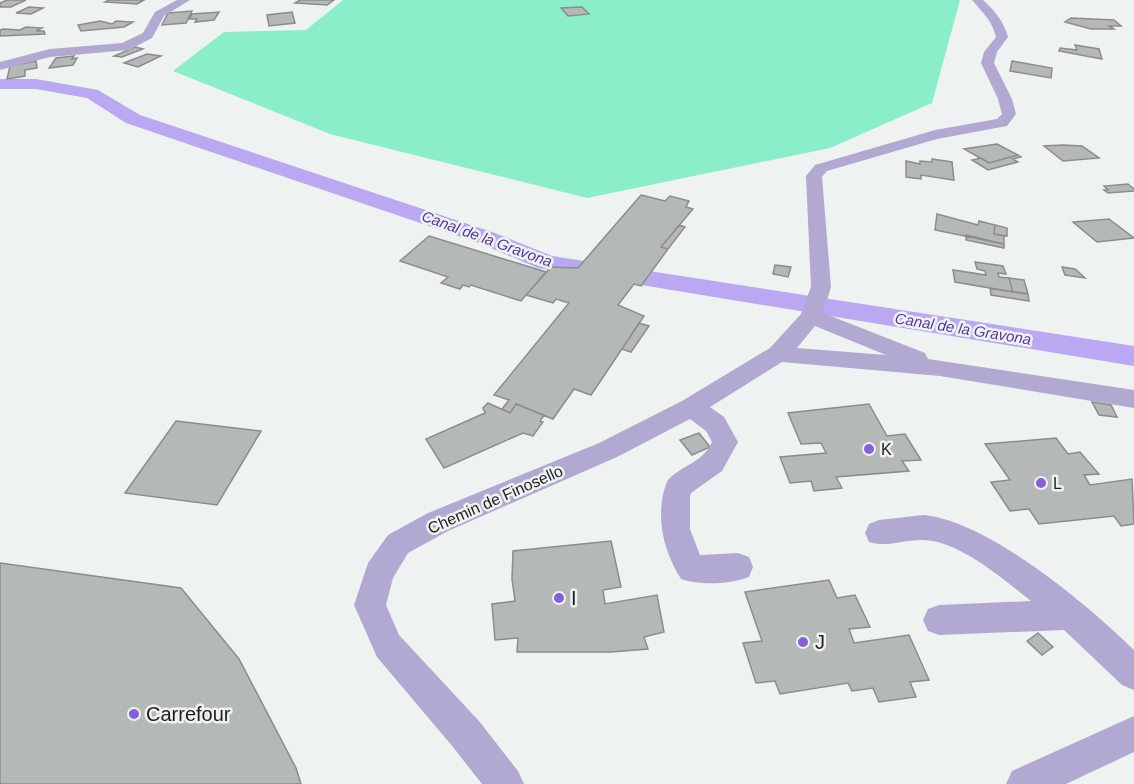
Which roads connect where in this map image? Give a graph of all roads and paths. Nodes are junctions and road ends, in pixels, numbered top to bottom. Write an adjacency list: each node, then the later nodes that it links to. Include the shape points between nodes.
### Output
1 (185, 0): 3 (street, via 159,14 148,35 125,47 50,53)
2 (977, 0): 4 (street, Chemin de Finosello, via 999,24 1002,37 988,57 988,69 1009,103 1010,114 1002,123 934,135 821,168 814,176 821,287)
3 (0, 66)
4 (811, 316): 5 (street, Chemin de Finosello); 6 (street)
5 (778, 354): 6 (street); 8 (street, Chemin de Finosello)
6 (940, 368): 7 (street)
7 (1134, 399)
8 (691, 407): 10 (street, via 715,424 725,442 708,470 679,486 674,505 677,536 684,559 692,569); 15 (street, Chemin de Finosello, via 608,450 438,522 398,544 379,573 370,605 388,646)
9 (879, 533): 11 (street, via 928,527 963,537 996,556)
10 (738, 567)
11 (1068, 615): 12 (street); 13 (street)
12 (939, 620)
13 (1134, 673)
14 (1134, 734): 16 (street)
15 (505, 784)
16 (1025, 784)

